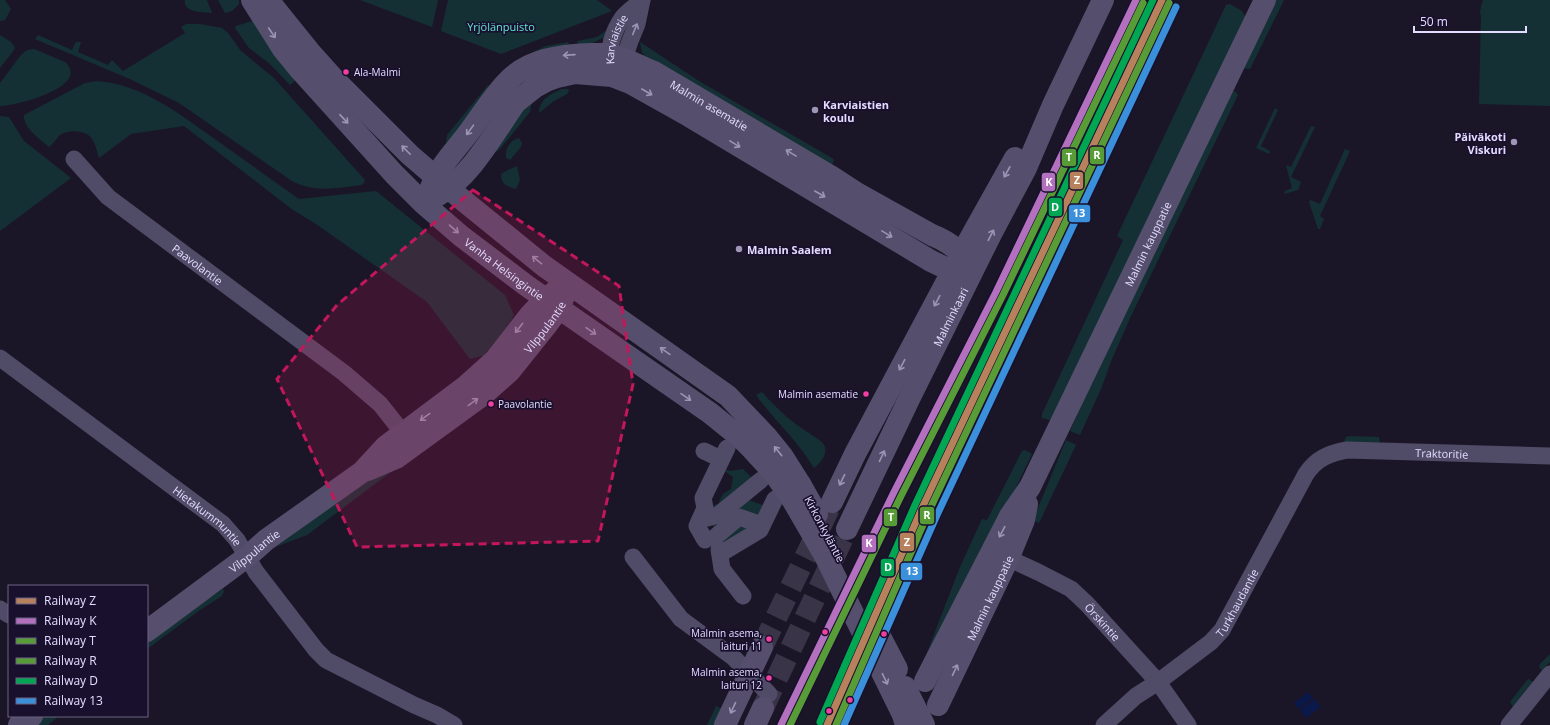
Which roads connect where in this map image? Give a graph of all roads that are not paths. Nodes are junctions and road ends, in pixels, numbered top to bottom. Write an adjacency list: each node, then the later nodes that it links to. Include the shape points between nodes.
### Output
1 (252, 0): 10 (main road, Vanha Helsingintie, one-way to 10, via 283,50)
2 (268, 0): 9 (main road, one-way to 2, via 410,155 334,80)
3 (642, 0): 6 (street, Karviaistie, via 623,18 615,32)
4 (1103, 0): 11 (main road, Malminkaari, via 1053,105 1014,160)
5 (1265, 0): 25 (main road, Malmin kauppatie, via 1030,487 1010,516)
6 (616, 56): 7 (street, Karviaistie); 9 (main road, Malmin asematie, one-way to 9, via 561,56 517,73 506,82); 11 (main road, Malmin asematie, one-way to 6, via 941,239 855,192 654,72)
7 (612, 76): 9 (main road, Malmin asematie, via 569,74 546,81 526,93 516,102 468,171); 11 (main road, Malmin asematie, one-way to 11, via 630,83 689,116 931,261)
8 (74, 159): 15 (street, Paavolantie, via 108,197 344,372 380,404)
9 (442, 182): 10 (main road, Malmin asematie); 12 (main road, one-way to 9, via 544,266)
10 (424, 204): 13 (main road, Vanha Helsingintie, one-way to 13, via 461,236)
11 (963, 265): 21 (main road, Malminkaari, one-way to 21, via 855,454); 23 (main road, Malminkaari, one-way to 11, via 910,397)
12 (569, 283): 13 (main road, Vilppulantie); 20 (main road, one-way to 12, via 783,457 728,396)
13 (552, 304): 15 (main road, Vilppulantie, via 530,315 495,360); 20 (main road, Vanha Helsingintie, one-way to 20, via 710,413 740,438 773,472)
14 (0, 358): 26 (street, Hietakummuntie, via 223,524)
15 (408, 440): 26 (main road, Vilppulantie, via 396,458 362,472 266,540)
16 (704, 451): 24 (street, via 724,454 703,498)
17 (1335, 452): 18 (street, Traktoritie, via 1347,450); 34 (street, Turkhaudantie, via 1310,467 1222,630 1211,642)
18 (1550, 456)
19 (762, 480): 24 (street, via 718,516)
20 (789, 494): 22 (street); 41 (main road, Kirkonkyläntie, one-way to 41, bridge, via 825,556); 42 (main road, Kirkonkyläntie, bridge, via 833,543)
21 (832, 502)
22 (762, 525): 24 (street, via 760,530); 24 (street, via 739,517)
23 (848, 529)
24 (712, 534): 28 (street, via 722,570)
25 (1000, 555): 33 (main road, Malmin kauppatie); 34 (street, Örskintie, via 1071,589); 35 (main road, Malmin kauppatie, one-way to 25)
26 (248, 556): 29 (main road, Vilppulantie); 39 (street, Hietakummuntie, via 256,572 326,660)
27 (633, 557): 31 (street, via 681,619 734,658)
28 (743, 596)
29 (148, 630)
30 (762, 647): 31 (main road)
31 (749, 673): 36 (street); 40 (main road, one-way to 40)
32 (1550, 674): 45 (street)
33 (925, 681)
34 (1158, 682): 43 (street, Turkhaudantie, via 1136,696); 44 (street, Örskintie)
35 (938, 705)
36 (762, 709)
37 (31, 717): 38 (main road)
38 (20, 725)
39 (454, 725)
40 (725, 725)
41 (906, 725)
42 (924, 725)
43 (1104, 725)
44 (1188, 725)
45 (1509, 725)

